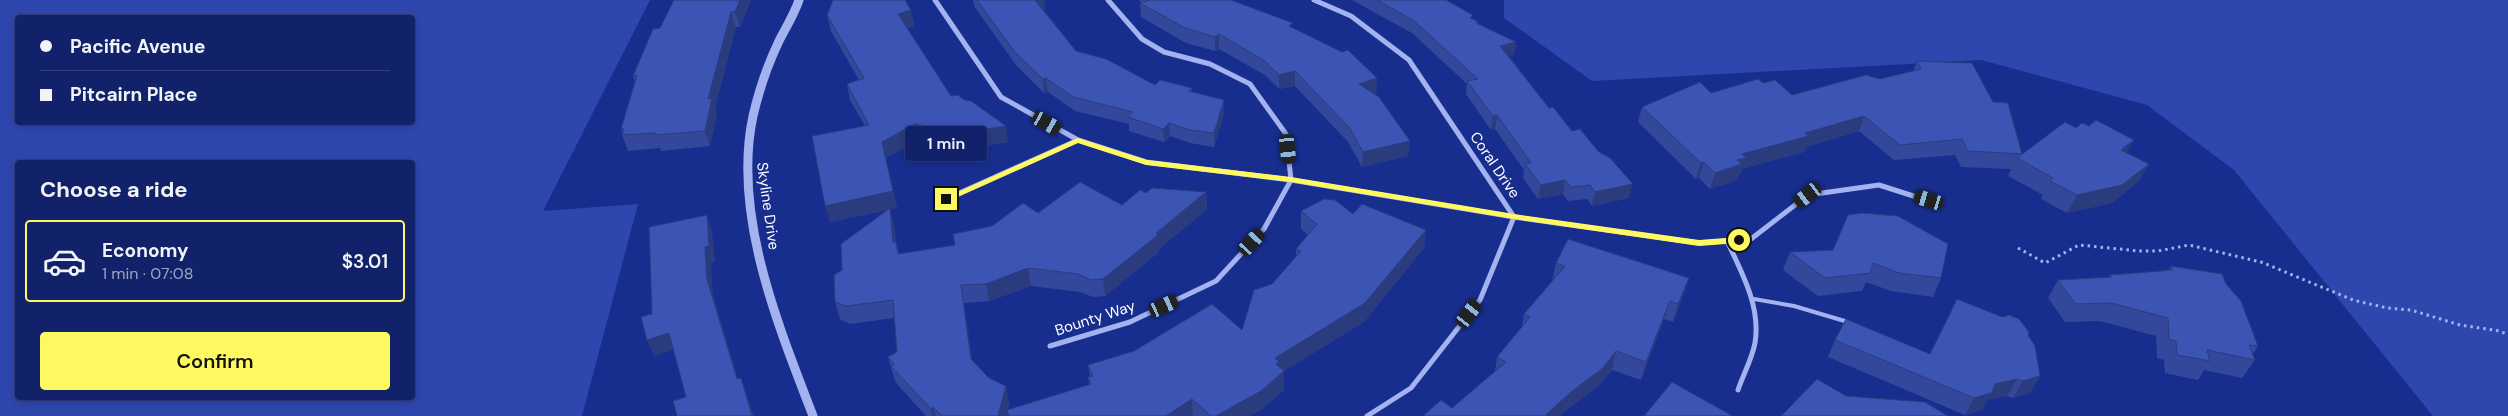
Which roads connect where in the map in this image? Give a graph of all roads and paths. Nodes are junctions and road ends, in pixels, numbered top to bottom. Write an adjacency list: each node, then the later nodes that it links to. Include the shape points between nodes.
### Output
1 (799, 0): 17 (street, Skyline Drive, via 778,43 763,85 753,117 747,159 764,272)
2 (935, 0): 5 (street, via 1001,97)
3 (1108, 0): 6 (street, via 1142,40 1164,52 1210,64 1250,84 1286,134)
4 (1314, 0): 9 (street, Coral Drive, via 1351,16 1409,60)
5 (1078, 140): 6 (street, via 1146,162); 7 (street)
6 (1291, 180): 9 (street); 15 (street, Bounty Way, via 1264,229 1216,281 1130,322)
7 (946, 199)
8 (1929, 200): 10 (street, via 1879,185 1808,195 1751,239)
9 (1514, 217): 10 (street, via 1699,243); 18 (street, Coral Drive, via 1480,300 1412,388)
10 (1727, 241): 12 (street)
11 (2018, 248): 14 (path, via 2045,263 2079,245 2139,251 2189,245 2261,262 2353,300 2411,310 2432,318)
12 (1754, 299): 13 (lane, via 1794,306); 16 (street, via 1755,345)
13 (1858, 326)
14 (2508, 335)
15 (1050, 346)
16 (1738, 390)
17 (813, 416)
18 (1366, 416)

